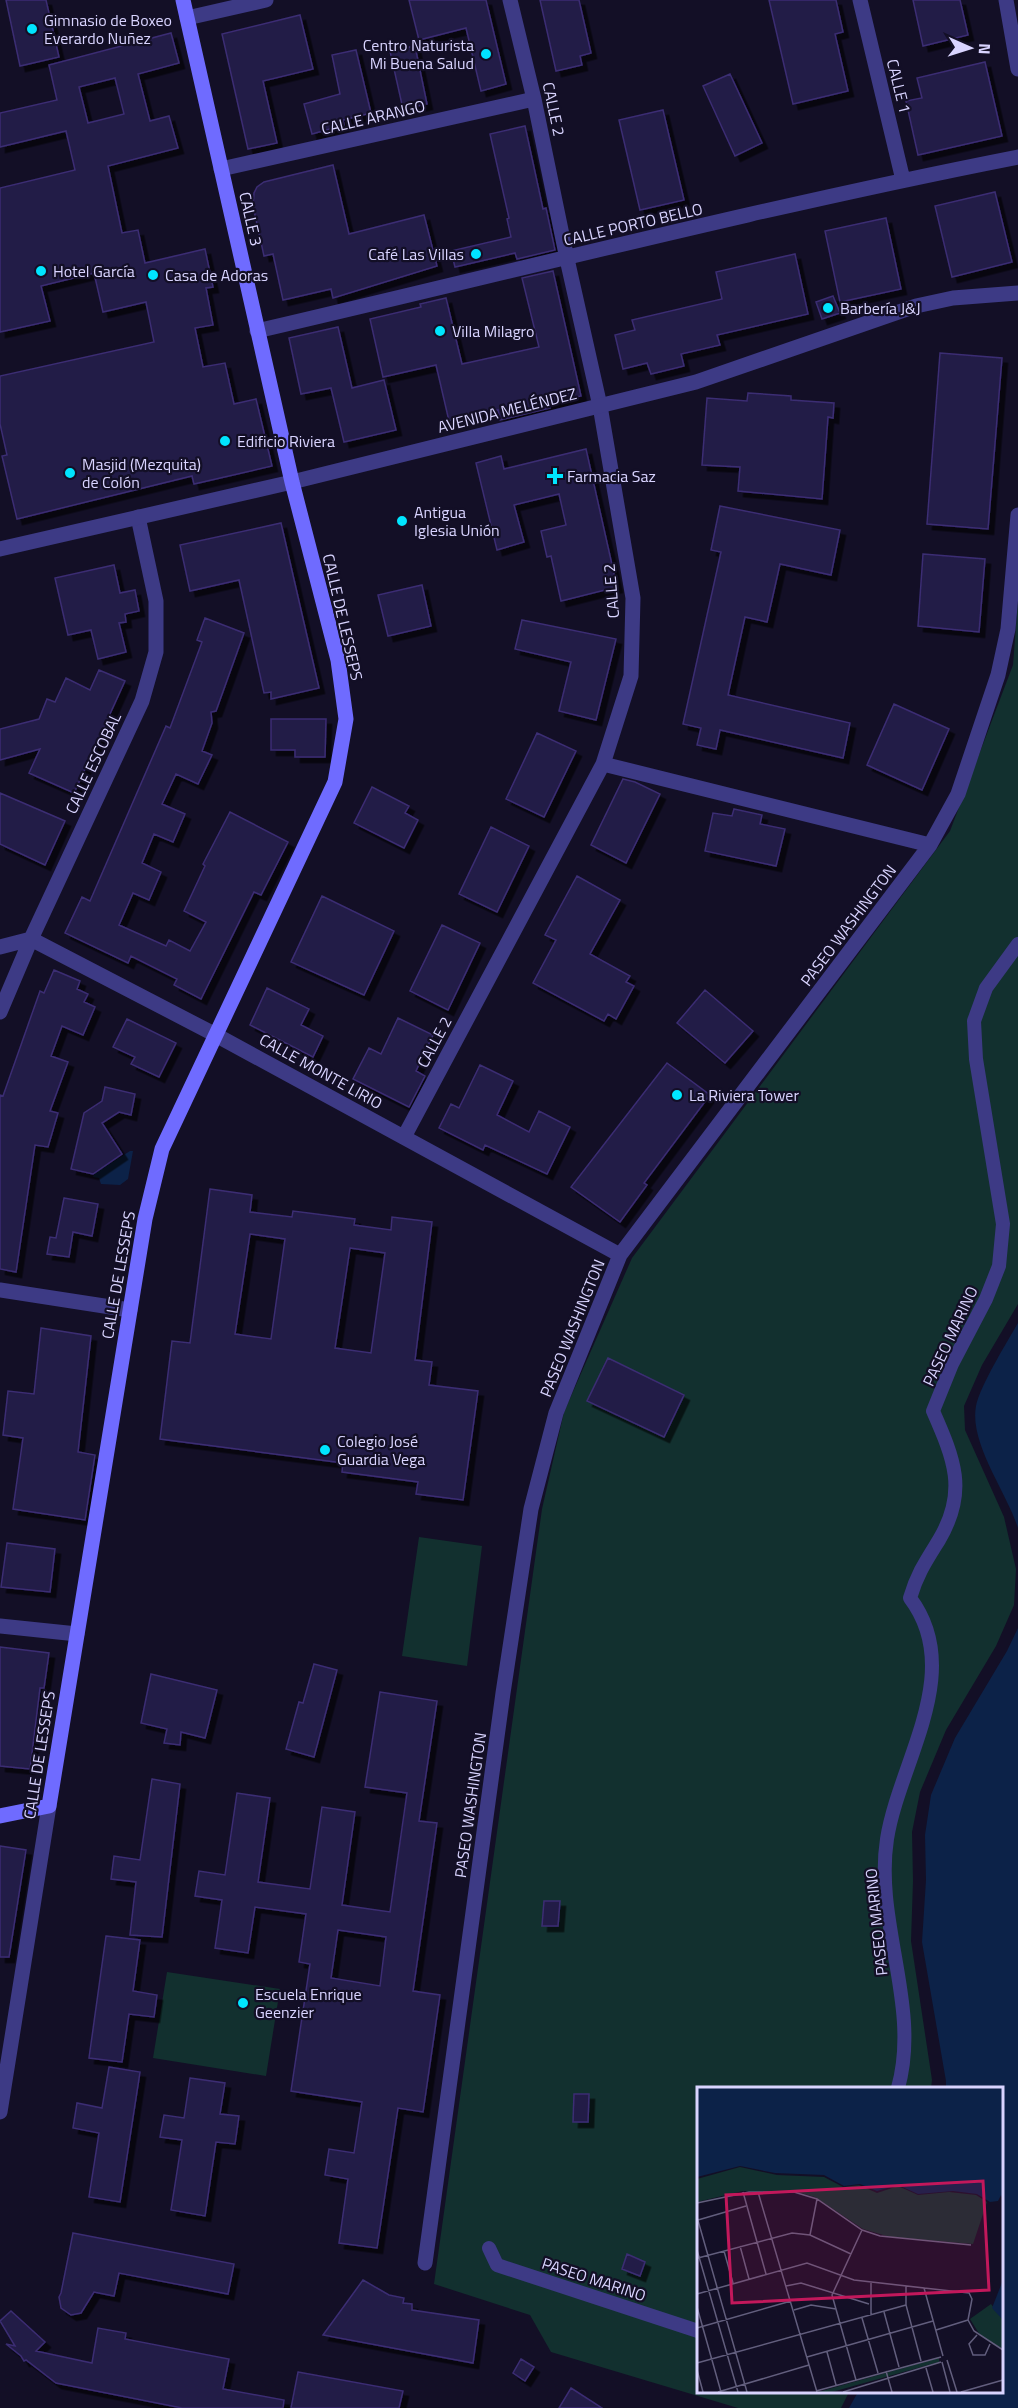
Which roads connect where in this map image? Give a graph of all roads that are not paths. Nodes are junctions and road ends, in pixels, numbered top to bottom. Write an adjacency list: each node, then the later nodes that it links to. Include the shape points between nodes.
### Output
1 (183, 0): 6 (main road, CALLE 3)
2 (266, 0): 6 (street)
3 (510, 0): 8 (street, CALLE 2)
4 (860, 0): 11 (street, CALLE 1)
5 (1006, 0): 7 (street)
6 (187, 18): 10 (main road, CALLE 3)
7 (1018, 69)
8 (534, 99): 10 (street, CALLE ARANGO); 12 (street, CALLE 2)
9 (1018, 158): 11 (street, CALLE PORTO BELLO)
10 (221, 169): 14 (main road, CALLE 3)
11 (903, 180): 12 (street, CALLE PORTO BELLO)
12 (567, 259): 14 (street, CALLE PORTO BELLO); 15 (street, CALLE 2)
13 (1018, 293): 15 (street, AVENIDA MELÉNDEZ, via 953,298 916,306 696,382)
14 (257, 331): 16 (main road, CALLE 3)
15 (600, 406): 16 (street, AVENIDA MELÉNDEZ); 20 (street, CALLE 2, via 633,598 631,676)
16 (292, 482): 18 (street, AVENIDA MELÉNDEZ); 26 (main road, CALLE DE LESSEPS, via 338,660 346,719 335,782)
17 (1018, 515): 21 (street, PASEO WASHINGTON, via 1008,629 998,675 958,794)
18 (138, 517): 19 (street, AVENIDA MELÉNDEZ); 22 (street, CALLE ESCOBAL, via 156,601 156,652 142,701)
19 (0, 549)
20 (603, 764): 21 (street); 27 (street, CALLE 2)
21 (930, 845): 28 (street, PASEO WASHINGTON)
22 (31, 939): 24 (street); 25 (street, CALLE ESCOBAL); 26 (street, CALLE MONTE LIRIO)
23 (1018, 944): 35 (street, PASEO MARINO, via 986,988 974,1021 976,1059 1004,1224 999,1266 933,1411 953,1457 956,1503 918,1574 910,1598 929,1637 932,1662 930,1694 893,1808 887,1841 889,1914 906,2033)
24 (0, 947)
25 (0, 1012)
26 (214, 1034): 27 (street, CALLE MONTE LIRIO); 30 (main road, CALLE DE LESSEPS, via 162,1149 145,1219)
27 (404, 1137): 28 (street, CALLE MONTE LIRIO)
28 (620, 1255): 38 (street, PASEO WASHINGTON, via 556,1413 531,1509)
29 (0, 1290): 30 (street)
30 (130, 1310): 32 (main road, CALLE DE LESSEPS)
31 (0, 1626): 32 (street)
32 (77, 1634): 33 (main road, CALLE DE LESSEPS)
33 (50, 1806): 34 (main road); 36 (street, CALLE DE LESSEPS)
34 (0, 1816)
35 (898, 2087)
36 (0, 2112)
37 (489, 2248): 39 (street, PASEO MARINO, via 497,2265)
38 (425, 2263)
39 (697, 2330)

